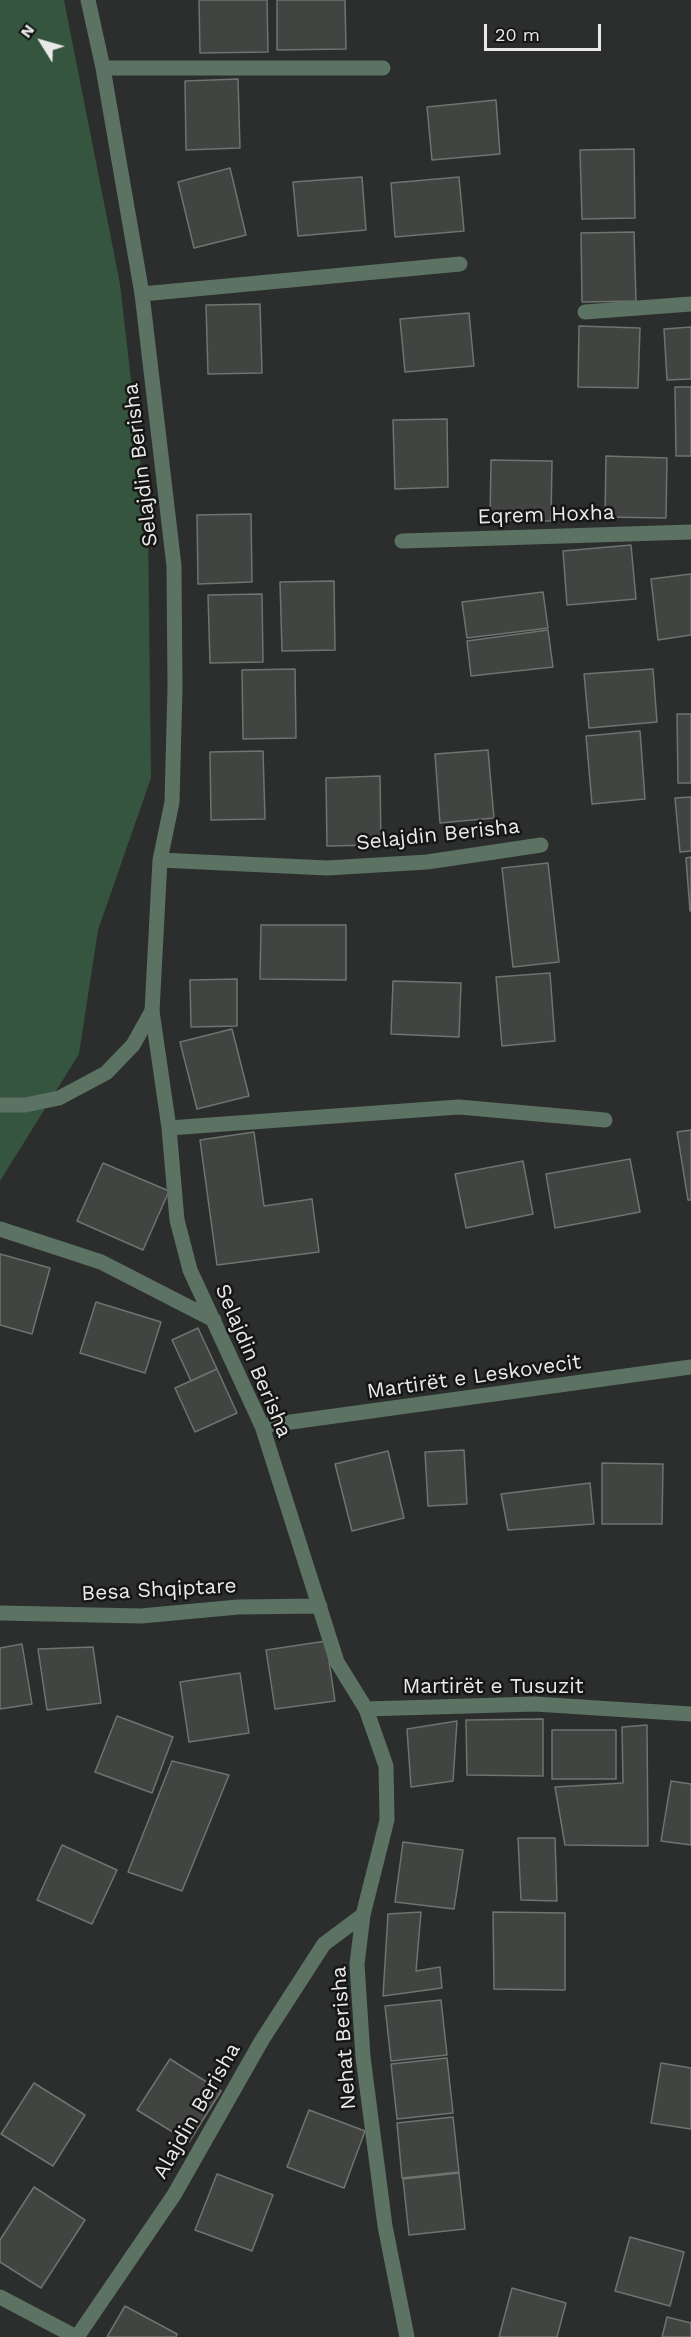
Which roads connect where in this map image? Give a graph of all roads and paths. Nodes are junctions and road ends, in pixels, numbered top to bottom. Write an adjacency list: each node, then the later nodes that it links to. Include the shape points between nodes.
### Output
1 (88, 0): 2 (street, Selajdin Berisha)
2 (103, 68): 3 (street); 5 (street, Selajdin Berisha)
3 (383, 68)
4 (460, 264): 5 (street)
5 (141, 294): 11 (street, Selajdin Berisha, via 174,566 172,802)
6 (691, 304): 7 (street)
7 (585, 312)
8 (691, 532): 9 (street, Eqrem Hoxha)
9 (402, 541)
10 (541, 844): 11 (street, Selajdin Berisha, via 427,862 327,868)
11 (160, 860): 12 (street, Selajdin Berisha)
12 (152, 1011): 13 (street, via 133,1045 106,1073 59,1098); 15 (street, Selajdin Berisha)
13 (0, 1105)
14 (605, 1120): 15 (street, via 459,1107)
15 (169, 1128): 17 (street, Selajdin Berisha, via 177,1220 190,1270)
16 (0, 1229): 17 (street, via 101,1262)
17 (214, 1320): 19 (street, Selajdin Berisha)
18 (691, 1367): 19 (street, Martirët e Leskovecit)
19 (262, 1426): 20 (street, Selajdin Berisha)
20 (320, 1605): 21 (street, Besa Shqiptare, via 238,1607 141,1616); 22 (street, Nehat Berisha, via 337,1662)
21 (0, 1613)
22 (366, 1709): 23 (street, Martirët e Tusuzit, via 535,1704); 24 (street, Nehat Berisha, via 386,1766 387,1820)
23 (691, 1714)
24 (363, 1915): 26 (street, Alajdin Berisha, via 324,1944 262,2040 174,2195); 27 (street, Nehat Berisha, via 357,1964 363,2057 385,2226)
25 (0, 2297): 26 (street, Alajdin Berisha)
26 (76, 2337)
27 (407, 2337)

